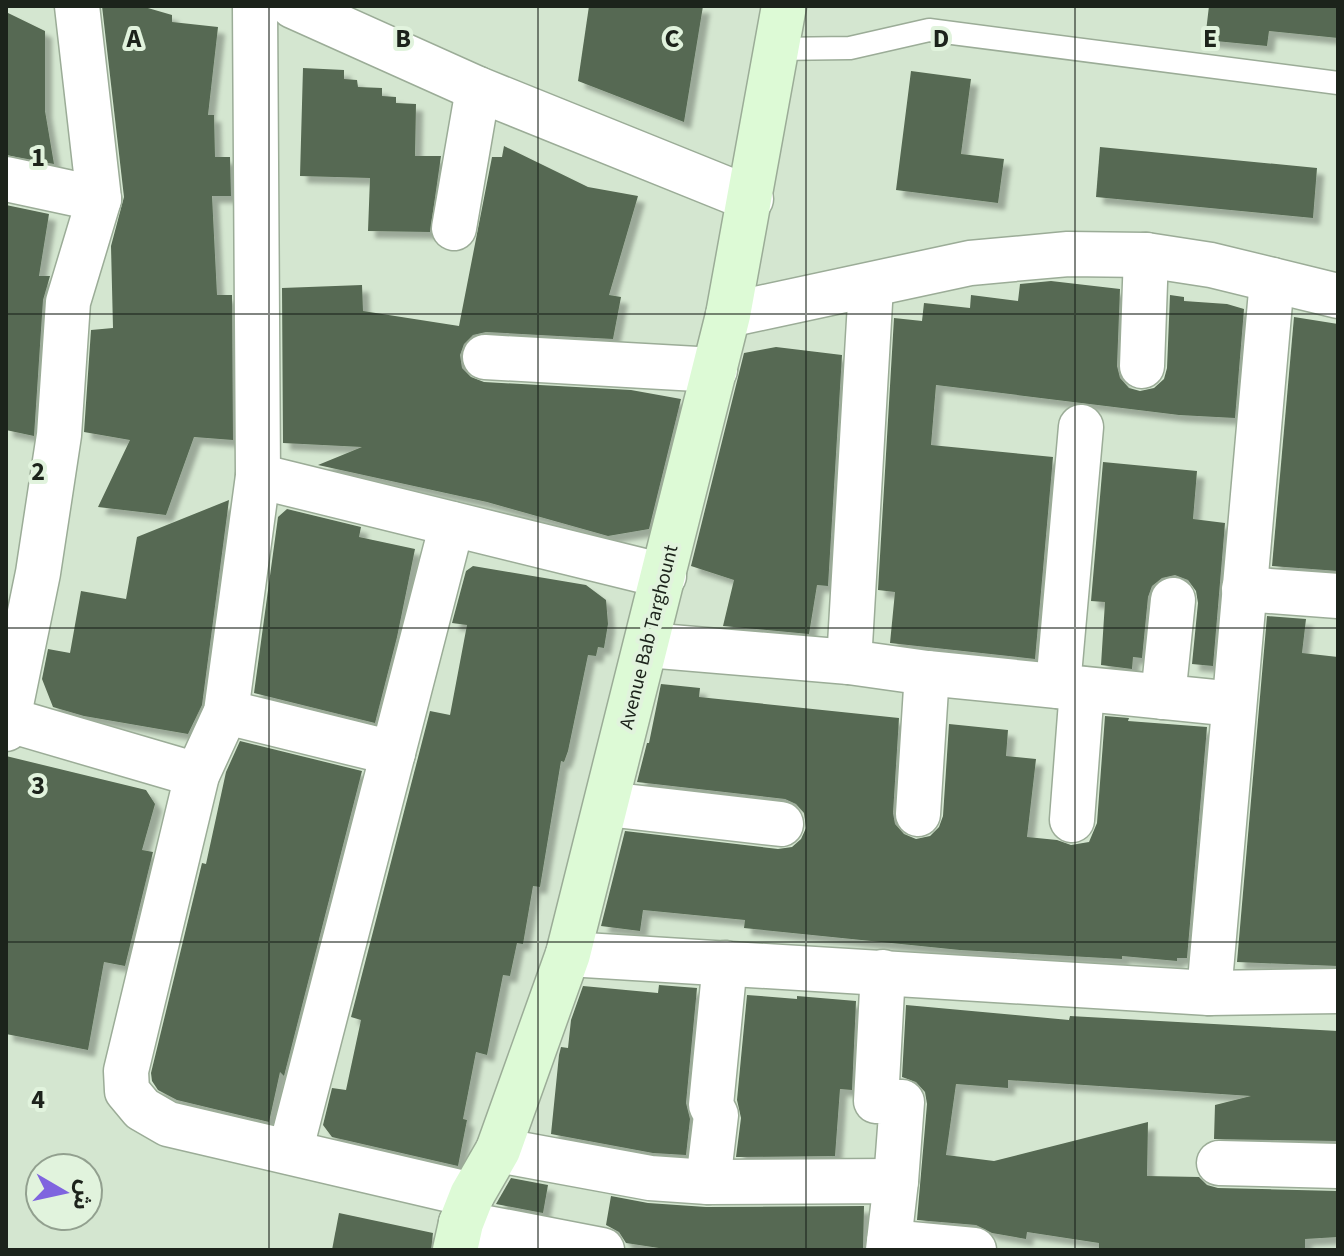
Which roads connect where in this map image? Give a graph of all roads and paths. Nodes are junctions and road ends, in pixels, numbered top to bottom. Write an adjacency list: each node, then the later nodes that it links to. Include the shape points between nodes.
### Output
1 (77, 6): 9 (street)
2 (255, 6): 21 (street)
3 (293, 6): 7 (street)
4 (784, 6): 5 (street, Avenue Bab Targhount)
5 (776, 49): 6 (lane, via 850,48 929,30); 10 (street, Avenue Bab Targhount)
6 (1338, 83)
7 (478, 89): 10 (street); 11 (street)
8 (6, 179): 9 (street)
9 (99, 199): 34 (street, via 68,302 59,435)
10 (751, 199): 16 (street, Avenue Bab Targhount)
11 (454, 228)
12 (1146, 255): 13 (street); 14 (street, via 1068,254 970,263); 18 (street)
13 (1272, 280): 15 (street); 24 (street)
14 (871, 286): 16 (street); 28 (street)
15 (1338, 296)
16 (728, 315): 19 (street, Avenue Bab Targhount)
17 (485, 357): 19 (street)
18 (1142, 366)
19 (715, 370): 23 (street, Avenue Bab Targhount)
20 (1081, 427): 30 (street)
21 (258, 476): 22 (street); 33 (street)
22 (452, 524): 23 (street); 35 (street)
23 (664, 576): 27 (street, Avenue Bab Targhount)
24 (1244, 589): 25 (street); 32 (street)
25 (1338, 596)
26 (1173, 600): 31 (street)
27 (647, 645): 28 (street); 37 (street, Avenue Bab Targhount)
28 (849, 662): 29 (street)
29 (927, 673): 30 (street); 38 (street)
30 (1070, 688): 31 (street); 39 (street)
31 (1163, 697): 32 (street)
32 (1234, 704): 45 (street)
33 (226, 712): 35 (street); 36 (street)
34 (7, 722): 36 (street)
35 (393, 753): 47 (street)
36 (197, 775): 47 (street, via 126,1071 127,1091 142,1109 168,1124)
37 (607, 804): 40 (street); 41 (street, Avenue Bab Targhount)
38 (918, 814)
39 (1072, 820)
40 (781, 824)
41 (568, 954): 42 (street); 46 (street, Avenue Bab Targhount)
42 (725, 963): 43 (street); 51 (street)
43 (883, 972): 45 (street); 50 (street, via 876,1101 902,1102)
44 (1338, 991): 45 (street)
45 (1209, 993)
46 (498, 1150): 51 (street, via 650,1178); 52 (street, Avenue Bab Targhount)
47 (290, 1152): 52 (street)
48 (1219, 1163): 49 (street)
49 (1338, 1166)
50 (896, 1181): 51 (street); 53 (street)
51 (708, 1182)
52 (463, 1223): 54 (street)
53 (888, 1246): 55 (street)
54 (602, 1250)
55 (974, 1250)

